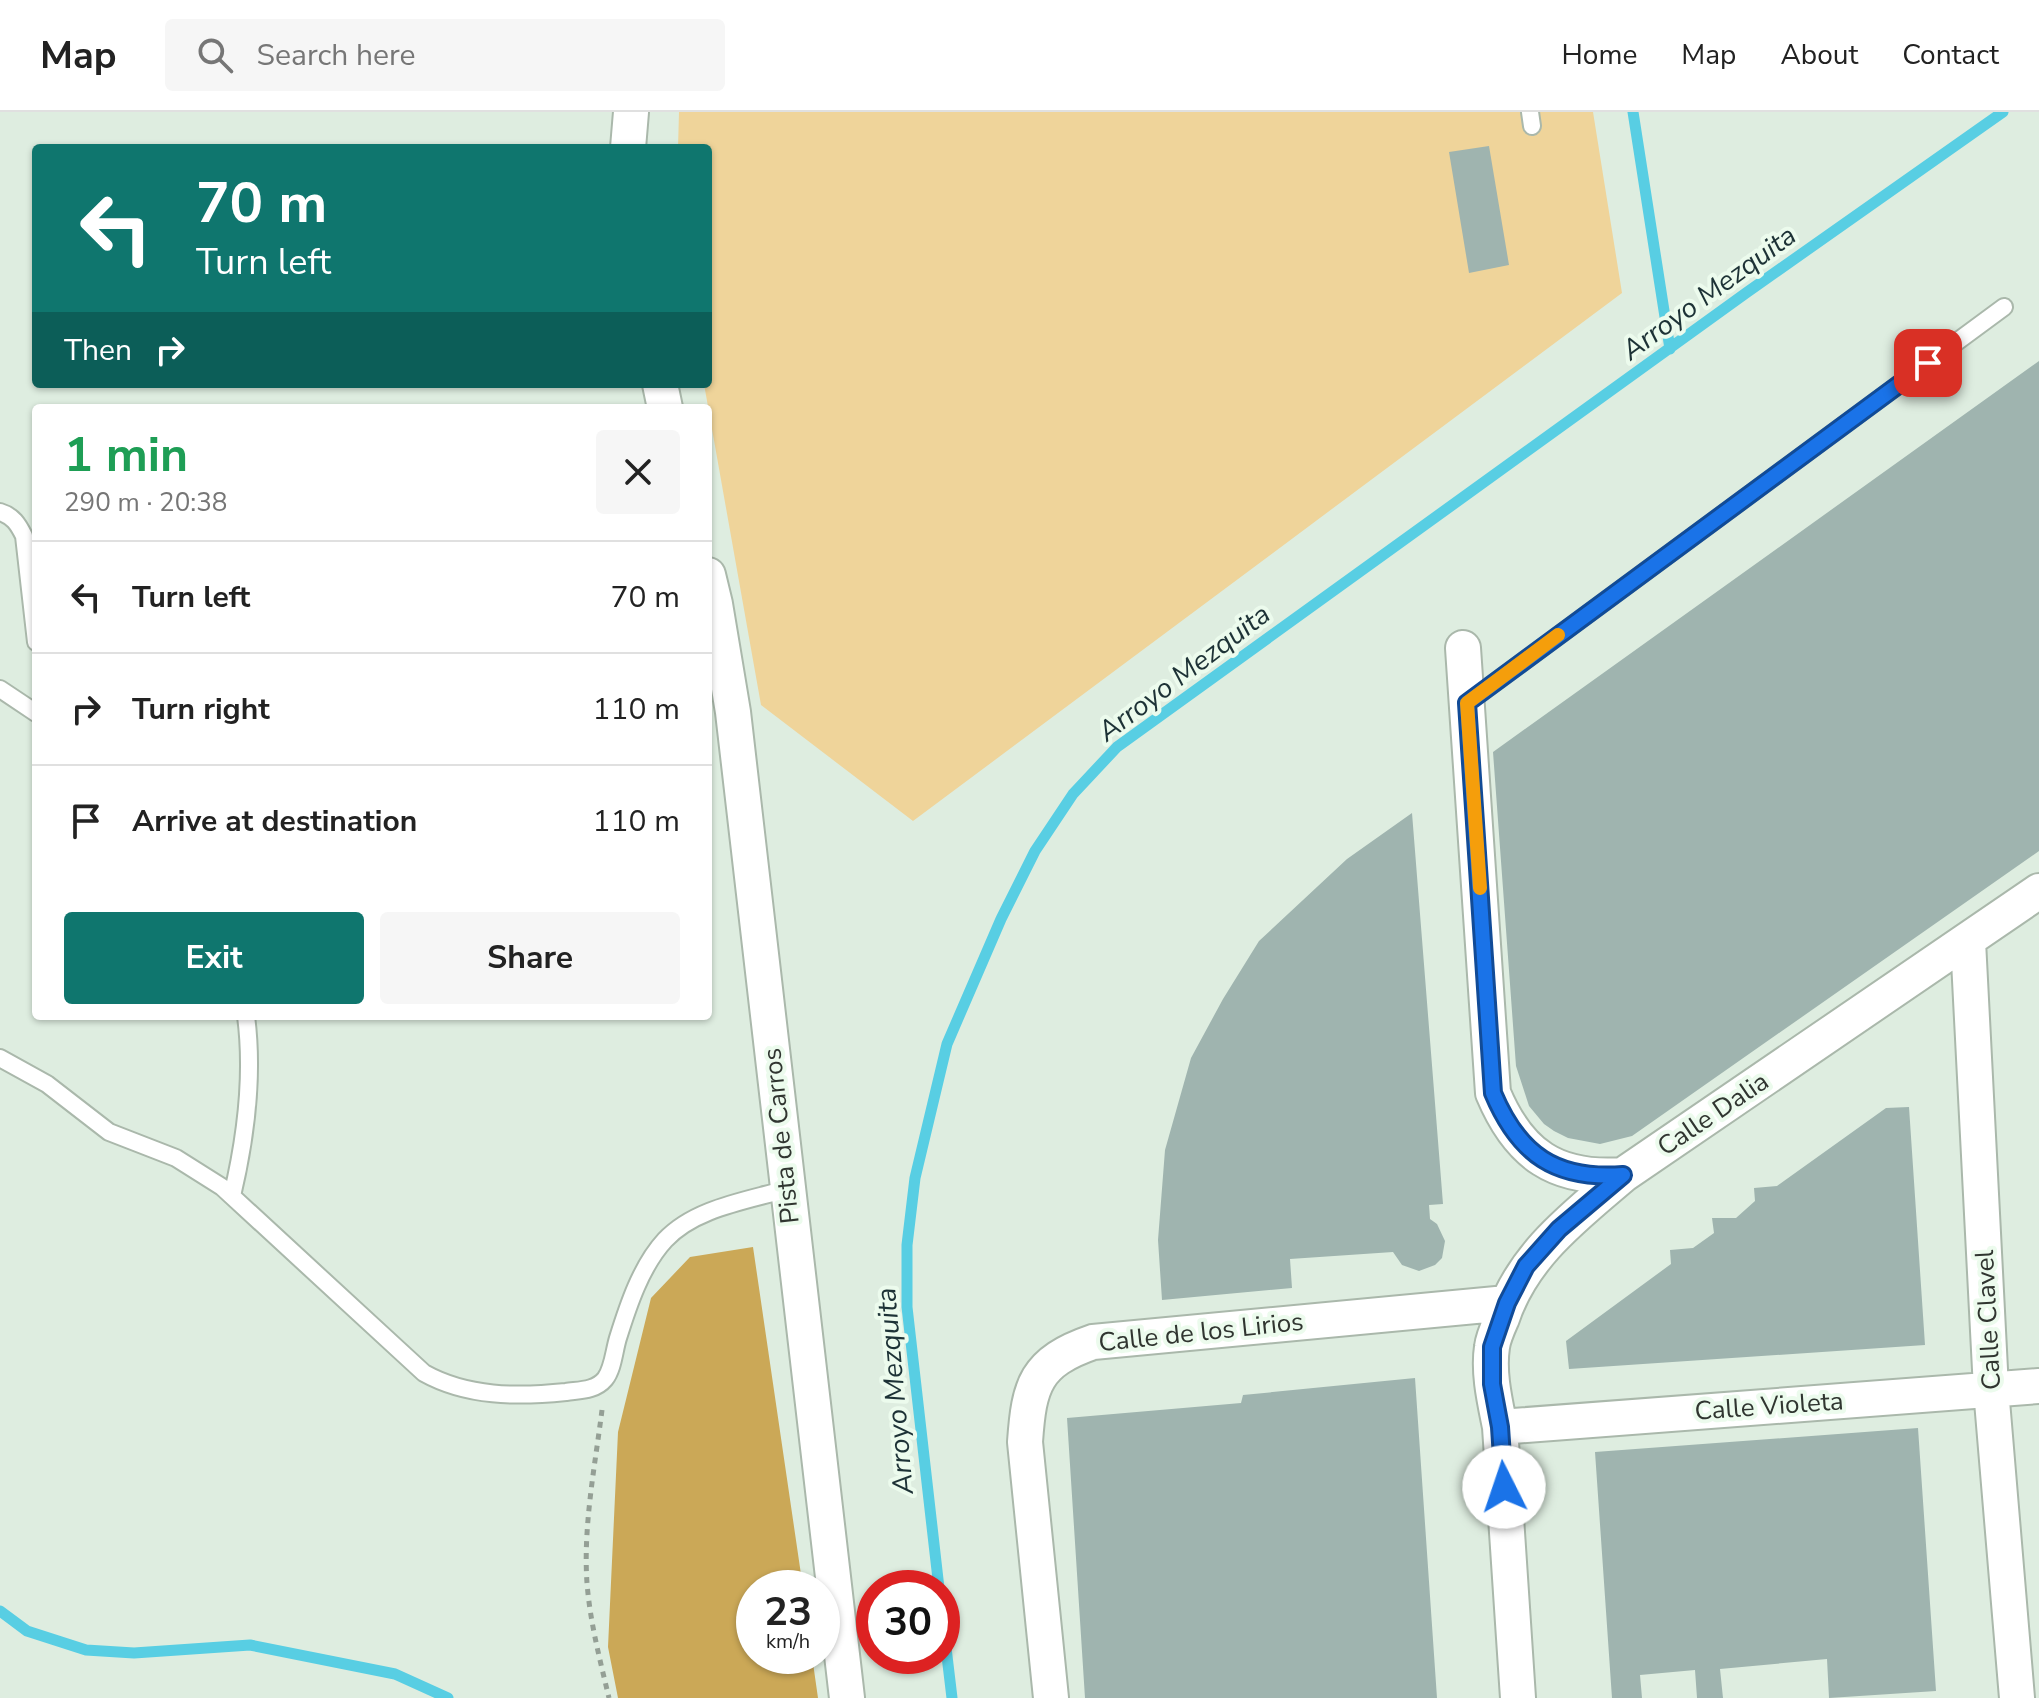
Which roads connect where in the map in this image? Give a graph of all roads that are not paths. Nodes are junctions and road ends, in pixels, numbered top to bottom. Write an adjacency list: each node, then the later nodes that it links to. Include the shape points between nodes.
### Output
1 (631, 112): 2 (street)
2 (628, 144)
3 (2004, 307): 9 (lane)
4 (0, 512): 6 (lane, via 18,524 24,536)
5 (712, 592): 16 (street, Pista de Carros, via 735,728)
6 (32, 607)
7 (1463, 648): 9 (street)
8 (0, 689): 10 (lane)
9 (1467, 703): 15 (street, via 1493,1093 1520,1142 1542,1160 1581,1175)
10 (32, 710)
11 (2039, 891): 12 (street, Calle Dalia)
12 (1968, 941): 15 (street, Calle Dalia); 20 (street, Calle Clavel)
13 (246, 1020): 17 (lane, via 249,1097)
14 (0, 1058): 17 (lane, via 47,1084 93,1123 176,1158)
15 (1623, 1175): 18 (street, Calle Dalia, via 1559,1229 1526,1266)
16 (787, 1189): 17 (lane, via 708,1212 665,1240 650,1260 600,1384 518,1396 487,1393 424,1373); 22 (street, Pista de Carros)
17 (232, 1196)
18 (1507, 1303): 21 (street, Calle Dalia, via 1492,1347); 23 (street, Calle de los Lirios, via 1093,1342 1068,1350 1050,1365 1033,1384 1025,1442)
19 (2039, 1386): 20 (street, Calle Violeta)
20 (1991, 1389): 21 (street, Calle Violeta); 25 (street, Calle Clavel)
21 (1500, 1427): 24 (street, Calle Dalia)
22 (847, 1698)
23 (1051, 1698)
24 (1518, 1698)
25 (2017, 1698)

